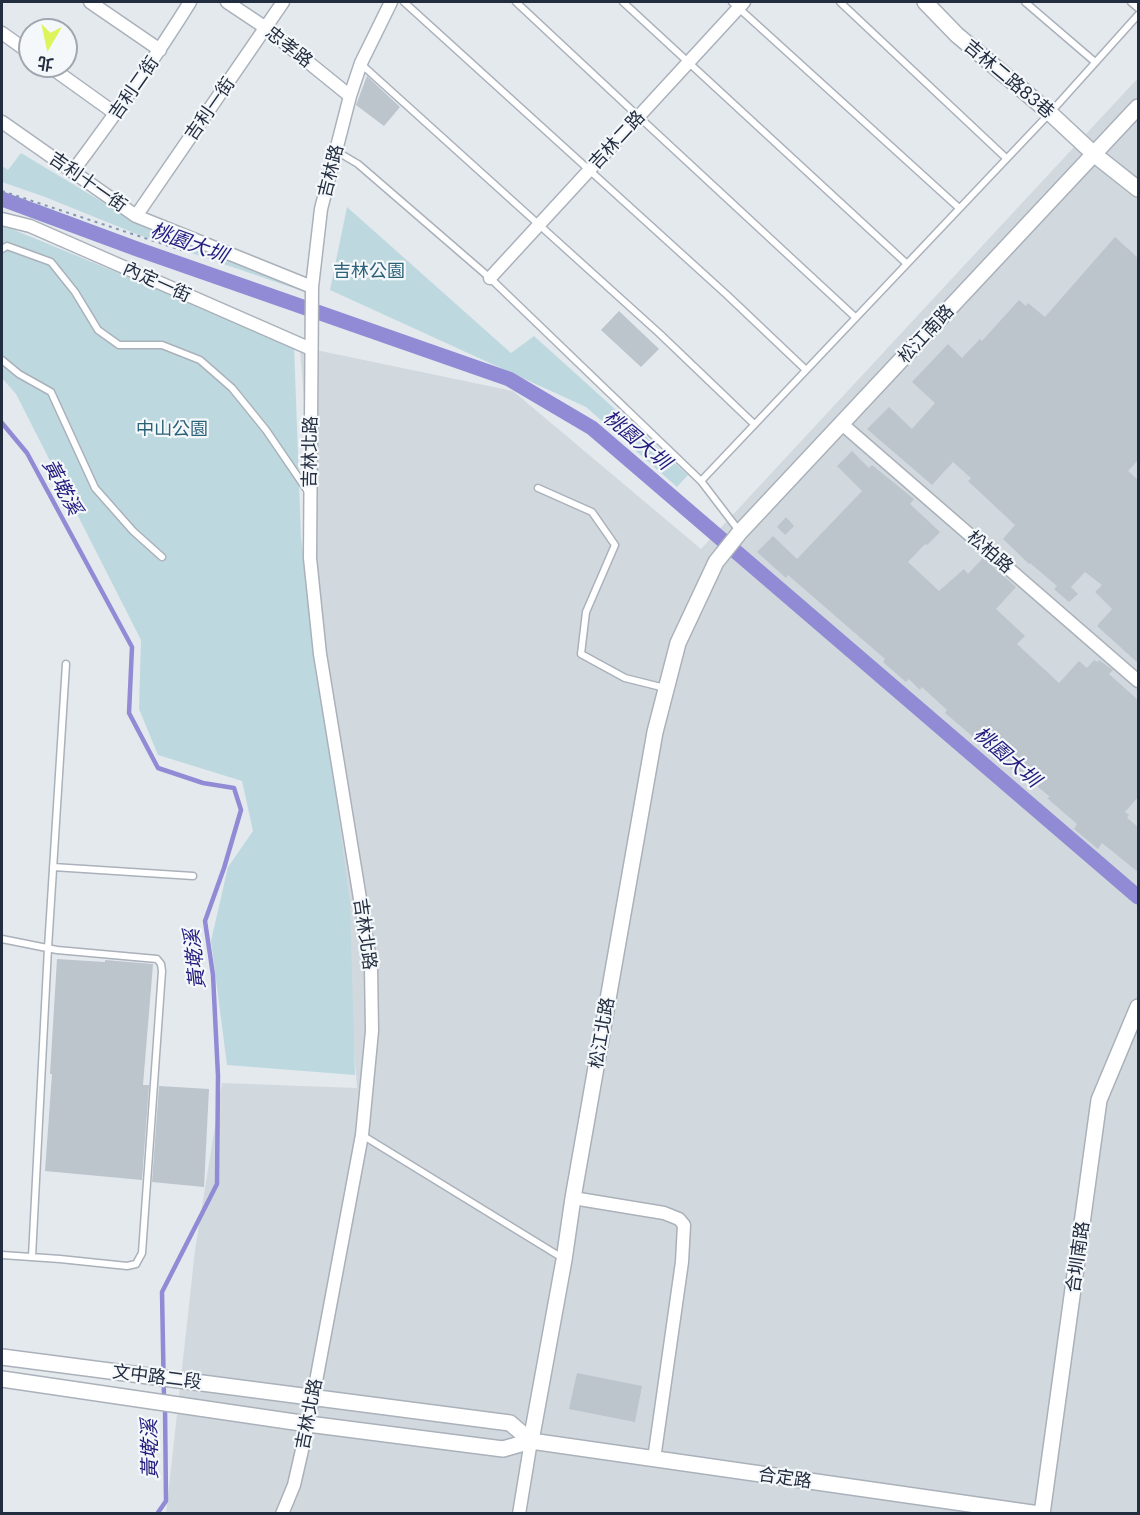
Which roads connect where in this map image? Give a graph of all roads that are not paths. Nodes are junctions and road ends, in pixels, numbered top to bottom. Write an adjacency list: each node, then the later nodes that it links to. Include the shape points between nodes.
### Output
1 (90, 2): 19 (street)
2 (190, 2): 19 (street, 吉利二街)
3 (227, 2): 16 (street, 忠孝路)
4 (284, 2): 16 (street, 吉利一街)
5 (391, 2): 22 (street, 吉林路)
6 (404, 2): 33 (lane)
7 (516, 2): 28 (lane)
8 (624, 2): 20 (lane)
9 (840, 2): 32 (lane)
10 (925, 2): 26 (street, 吉林二路83巷, via 957,35)
11 (1025, 2): 21 (lane)
12 (1131, 2): 14 (lane)
13 (738, 4): 20 (street, 吉林二路); 36 (lane)
14 (1138, 8)
15 (1138, 15): 21 (lane)
16 (266, 28): 24 (street, 忠孝路); 37 (street, 吉利一街)
17 (2, 33): 18 (street)
18 (18, 44)
19 (160, 50): 27 (street, 吉利二街)
20 (689, 61): 28 (street, 吉林二路); 41 (lane)
21 (1095, 62): 26 (lane)
22 (360, 63): 24 (street, 吉林路); 39 (lane)
23 (66, 78): 27 (street)
24 (350, 96): 30 (street, 吉林路)
25 (1138, 107): 31 (street, 松江南路)
26 (1050, 113): 31 (street, 吉林二路83巷); 32 (lane)
27 (116, 114): 34 (street, 吉利二街)
28 (638, 116): 33 (street, 吉林二路); 44 (lane)
29 (2, 122): 34 (street, 吉利十一街)
30 (335, 151): 42 (lane, via 358,164); 43 (street, 吉林路, via 321,209)
31 (1095, 154): 35 (street, 吉林二路83巷); 49 (street, 松江南路)
32 (1006, 158): 36 (lane)
33 (589, 170): 39 (street, 吉林二路); 47 (lane)
34 (73, 171): 37 (street, 吉利十一街)
35 (1138, 189)
36 (959, 208): 41 (lane)
37 (136, 216): 43 (street, 吉利十一街)
38 (2, 219): 45 (street, 內定一街, via 30,226)
39 (539, 224): 42 (street, 吉林二路); 48 (lane)
40 (2, 249): 52 (lane, via 6,246 51,262 98,330 119,345 162,345 200,360 232,388)
41 (906, 263): 44 (lane)
42 (490, 278): 50 (lane)
43 (312, 287): 45 (street, 吉林路)
44 (855, 317): 47 (lane)
45 (311, 349): 52 (street, 吉林北路)
46 (2, 360): 54 (lane, via 51,392 95,488)
47 (806, 370): 48 (lane)
48 (754, 424): 50 (lane)
49 (842, 424): 53 (street, 松江南路); 57 (street, 松柏路)
50 (701, 481): 53 (lane)
51 (538, 488): 58 (lane, via 592,512 615,545 586,612 581,654 625,678)
52 (309, 494): 64 (street, 吉林北路, via 310,558 320,654 371,966 372,1031)
53 (737, 535): 55 (street, 松江南路)
54 (162, 557)
55 (716, 562): 58 (street, 松江北路, via 678,643)
56 (66, 664): 59 (lane)
57 (1138, 681)
58 (666, 688): 65 (street, 松江北路)
59 (53, 867): 60 (lane); 62 (lane)
60 (193, 876)
61 (2, 939): 62 (lane)
62 (48, 948): 67 (lane); 67 (lane, via 157,959 162,971 142,1253 136,1264 127,1266)
63 (1138, 1007): 77 (street, 合圳南路, via 1099,1100)
64 (362, 1135): 68 (lane); 71 (street, 吉林北路)
65 (573, 1198): 68 (street, 松江北路); 74 (street, via 664,1213 684,1225)
66 (2, 1255): 67 (lane)
67 (32, 1257)
68 (564, 1260): 73 (street, 松江北路)
69 (2, 1357): 71 (street, 文中路二段)
70 (2, 1379): 72 (street, 文中路二段)
71 (312, 1397): 72 (street, 吉林北路); 73 (street, 合定路, via 510,1423)
72 (308, 1424): 73 (street, 合定路, via 503,1449); 75 (street, 吉林北路, via 294,1485)
73 (531, 1441): 74 (street, 合定路); 76 (street, 松江北路)
74 (654, 1459): 77 (street, 合定路)
75 (282, 1514)
76 (519, 1514)
77 (1041, 1514)

